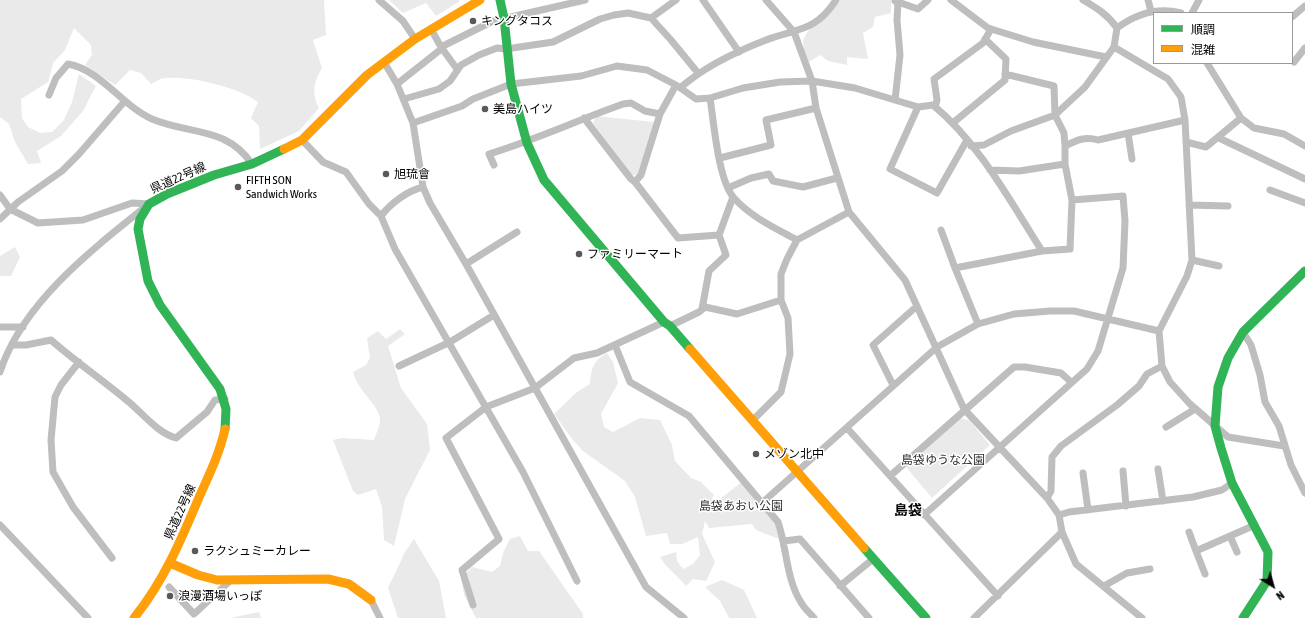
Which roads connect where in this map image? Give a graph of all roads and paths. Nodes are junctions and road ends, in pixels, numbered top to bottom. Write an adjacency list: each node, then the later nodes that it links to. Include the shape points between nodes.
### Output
1 (379, 0): 26 (street, via 403,21)
2 (480, 0): 24 (street, 県道22号線)
3 (500, 0): 20 (street)
4 (584, 0): 20 (street)
5 (676, 0): 21 (street)
6 (703, 0): 32 (street)
7 (766, 0): 25 (street)
8 (836, 0): 25 (street, via 828,12 806,28)
9 (928, 0): 14 (street, via 918,9)
10 (951, 0): 23 (street)
11 (1083, 0): 22 (street, via 1111,19)
12 (1148, 0): 16 (street)
13 (1200, 0): 18 (street)
14 (896, 1): 47 (street, via 900,55)
15 (1304, 4): 19 (street)
16 (1151, 11): 17 (street); 22 (street, via 1128,20)
17 (1177, 12)
18 (1193, 12)
19 (1293, 17)
20 (504, 18): 28 (street); 31 (street)
21 (651, 18): 31 (street, via 628,13 614,15 600,19 553,42); 38 (street)
22 (1117, 28): 29 (street)
23 (990, 29): 27 (street); 33 (street, via 1033,42)
24 (431, 30): 26 (street, 県道22号線); 28 (street)
25 (794, 32): 32 (street); 40 (street)
26 (415, 39): 34 (street, 県道22号線)
27 (985, 39): 39 (street, via 1006,59); 50 (street, via 934,79 937,100)
28 (441, 47): 37 (street); 41 (street)
29 (1114, 47): 33 (street); 56 (street, via 1168,79 1181,97)
30 (1305, 48): 35 (street)
31 (506, 49): 37 (street, via 497,48 479,55); 42 (street)
32 (739, 52): 38 (street)
33 (1106, 57): 53 (street, via 1085,87)
34 (384, 62): 41 (street); 61 (street, 県道22号線, via 367,75)
35 (1294, 62)
36 (1208, 64): 55 (street)
37 (457, 69): 46 (street, via 450,81 439,89)
38 (698, 73): 43 (street)
39 (1005, 74): 53 (street, via 1054,86); 57 (street, via 1005,80)
40 (812, 81): 45 (street, via 780,82 743,88); 47 (street, via 855,88); 51 (street)
41 (397, 84): 46 (street)
42 (510, 84): 43 (street, via 581,76 617,66 647,70); 58 (street, via 462,106); 63 (street)
43 (678, 87): 45 (street, via 696,99); 52 (street)
44 (49, 95): 48 (street, via 56,78 68,64 87,70)
45 (710, 98): 67 (street)
46 (404, 99): 58 (street)
47 (895, 100): 49 (street)
48 (124, 102): 69 (street, via 151,118 226,139 244,152); 86 (street, via 62,172)
49 (918, 107): 50 (street); 64 (street, via 890,169 937,194)
50 (935, 107): 57 (street)
51 (816, 108): 67 (street, via 766,120 771,145); 73 (street)
52 (660, 114): 54 (street, via 627,104); 75 (street, via 641,175)
53 (1055, 115): 64 (street, via 1011,131 984,145); 65 (street, via 1064,133)
54 (584, 118): 63 (street); 75 (street)
55 (1241, 118): 60 (street); 66 (street, via 1254,128 1284,134)
56 (1185, 120): 59 (street); 62 (street)
57 (954, 122): 64 (street)
58 (413, 123): 76 (street)
59 (1128, 133): 65 (street, via 1098,140 1078,139); 68 (street)
60 (1219, 138): 62 (street, via 1206,147); 74 (street)
61 (302, 140): 69 (street, 県道22号線); 88 (street, via 323,162 346,172)
62 (1186, 142): 84 (street)
63 (527, 143): 71 (street, via 490,154); 105 (street, via 544,180)
64 (969, 143): 72 (street)
65 (1066, 146): 70 (street)
66 (1305, 146)
67 (720, 158): 77 (street)
68 (1132, 158)
69 (252, 164): 83 (street, 県道22号線, via 201,180)
70 (1064, 164): 72 (street, via 1019,171); 81 (street)
71 (494, 165)
72 (990, 170): 94 (street)
73 (837, 178): 77 (street, via 803,187 772,181 769,174 751,178); 87 (street)
74 (1305, 179)
75 (635, 182): 92 (street, via 678,238)
76 (423, 187): 88 (street, via 401,198); 96 (street)
77 (728, 188): 80 (street)
78 (1270, 190): 82 (street)
79 (0, 195): 86 (street)
80 (733, 197): 92 (street); 93 (street, via 764,222)
81 (1072, 200): 94 (street, via 1070,249); 104 (street, via 1123,196 1123,268)
82 (1305, 203)
83 (149, 204): 86 (street, via 132,203 83,220 38,224); 108 (street, via 96,246 57,282); 122 (street, 県道22号線, via 140,219 138,229 148,281 160,305 215,380)
84 (1189, 205): 85 (street); 95 (street)
85 (1228, 206)
86 (10, 210): 89 (street)
87 (849, 212): 93 (street); 101 (street, via 905,280)
88 (381, 216): 111 (street, via 395,249)
89 (0, 219)
90 (941, 230): 98 (street)
91 (517, 232): 96 (street)
92 (719, 236): 102 (street, via 726,255 709,271)
93 (797, 240): 100 (street, via 781,274)
94 (1042, 251): 98 (street)
95 (1192, 260): 97 (street); 109 (street, via 1187,276)
96 (466, 264): 103 (street)
97 (1220, 266)
98 (955, 268): 106 (street)
99 (1305, 271): 110 (street)
100 (782, 300): 102 (street, via 737,314 705,307); 126 (street, via 788,318 790,354 781,392)
101 (917, 306): 114 (street); 120 (street, via 873,346)
102 (702, 309): 105 (street)
103 (494, 315): 111 (street); 121 (street)
104 (1108, 319): 106 (street, via 1074,311 1050,310 1014,314); 109 (street); 119 (street, via 1098,351 1087,368)
105 (667, 324): 113 (street); 126 (street)
106 (978, 324): 114 (street)
107 (0, 327): 108 (street)
108 (23, 328): 112 (street)
109 (1159, 331): 117 (street)
110 (1243, 332): 127 (street, via 1228,358 1218,387); 130 (street, via 1251,346 1265,402 1279,426)
111 (450, 342): 116 (street); 123 (street)
112 (13, 345): 115 (street, via 51,340); 118 (street)
113 (615, 345): 121 (street, via 597,353 574,358); 141 (street, via 630,382 689,416)
114 (937, 347): 120 (street); 125 (street)
115 (79, 362): 122 (street, via 159,429 176,438 208,412 216,400); 154 (street, via 55,396 50,440 53,472 73,508)
116 (400, 366)
117 (1162, 366): 124 (street, via 1170,382); 139 (street, via 1147,374 1139,386 1117,405 1061,446 1052,457 1051,491)
118 (0, 372)
119 (1071, 382): 125 (street, via 1061,373 1014,367); 131 (street)
120 (893, 385): 129 (street)
121 (535, 388): 123 (street); 170 (street, via 646,587)
122 (225, 399): 156 (street, 県道22号線, via 226,422 222,439)
123 (486, 407): 160 (street, via 523,472); 166 (street, via 446,438 499,538 462,570)
124 (1195, 408): 127 (street); 128 (street)
125 (964, 409): 131 (street); 136 (street)
126 (753, 420): 133 (street)
127 (1215, 426): 130 (street, via 1228,437); 137 (street)
128 (1166, 427)
129 (847, 428): 133 (street); 136 (street)
130 (1284, 446): 138 (street)
131 (1000, 447): 139 (street); 144 (street)
132 (1158, 469): 140 (street)
133 (798, 471): 141 (street); 155 (street)
134 (1123, 471): 142 (street)
135 (1083, 473): 143 (street)
136 (890, 476): 144 (street)
137 (1232, 483): 140 (street, via 1222,490); 147 (street)
138 (1305, 493)
139 (1047, 498): 145 (street)
140 (1163, 501): 142 (street)
141 (762, 502): 151 (street, via 778,522)
142 (1126, 506): 143 (street)
143 (1088, 510): 145 (street)
144 (924, 515): 164 (street)
145 (1059, 515): 148 (street)
146 (0, 525): 167 (street)
147 (1255, 525): 150 (street); 176 (street, via 1268,552 1266,581)
148 (1062, 532): 162 (street, via 1076,564); 164 (street)
149 (1189, 532): 152 (street)
150 (1230, 536): 152 (street); 153 (street)
151 (784, 541): 161 (street, via 800,539); 171 (street, via 793,588)
152 (1196, 551): 158 (street)
153 (1237, 552)
154 (112, 558)
155 (873, 559): 161 (street); 173 (street)
156 (170, 563): 159 (street, via 198,575 217,580); 168 (street, 県道22号線)
157 (1150, 569): 162 (street, via 1128,573)
158 (1205, 574)
159 (231, 580): 163 (street, via 194,614); 165 (street, via 328,579 349,584)
160 (576, 581)
161 (840, 586): 172 (street)
162 (1104, 586): 175 (street)
163 (169, 587)
164 (998, 596): 174 (street)
165 (370, 600): 169 (street)
166 (472, 605)
167 (88, 618)
168 (134, 618)
169 (380, 618)
170 (684, 618)
171 (814, 618)
172 (869, 618)
173 (926, 618)
174 (974, 618)
175 (1142, 618)
176 (1243, 618)

